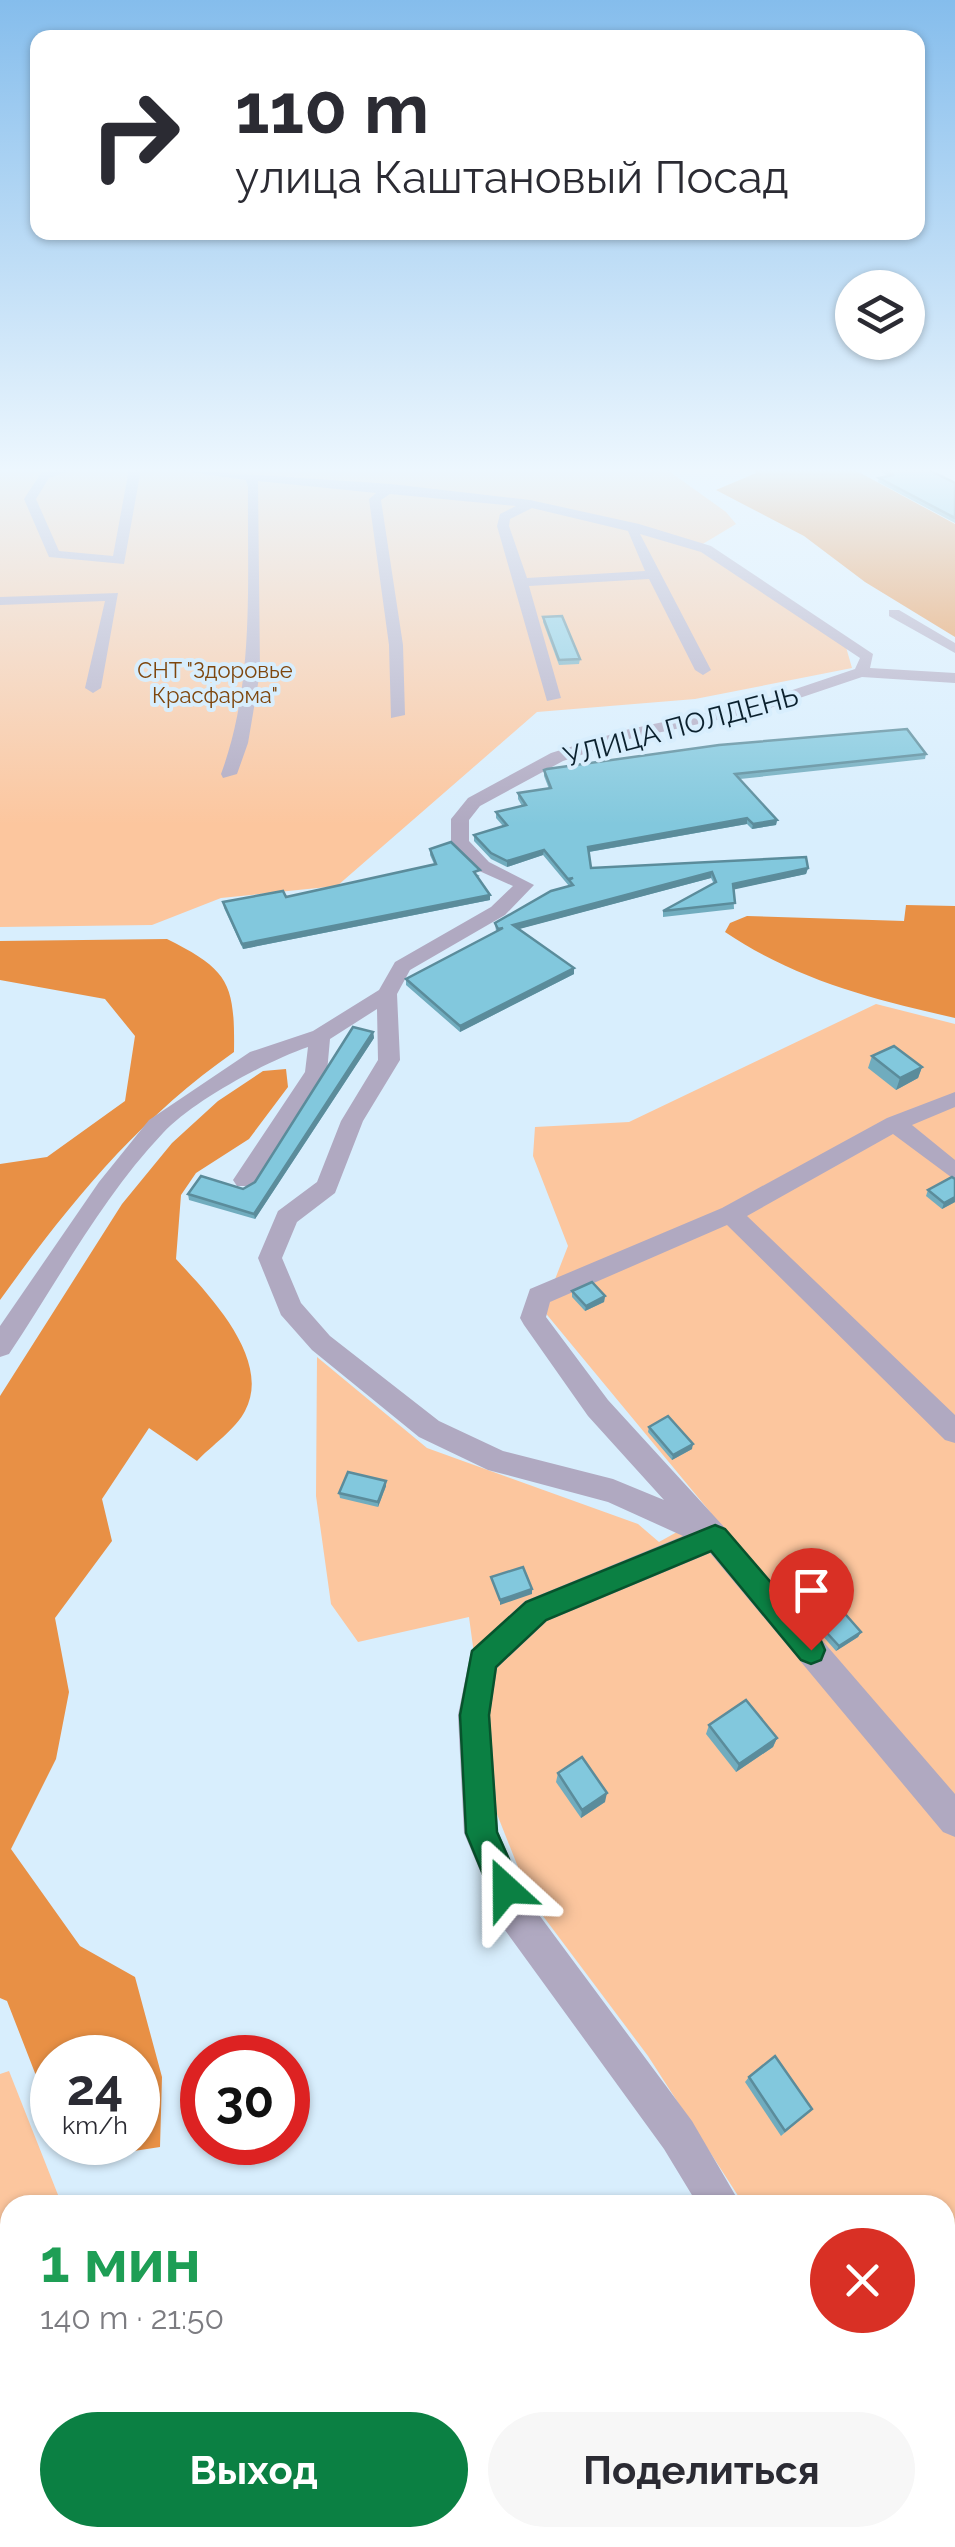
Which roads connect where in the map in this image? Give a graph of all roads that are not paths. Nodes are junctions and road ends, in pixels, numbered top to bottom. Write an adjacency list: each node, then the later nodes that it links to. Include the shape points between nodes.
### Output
1 (251, 588): 15 (street, via 243,743)
2 (388, 588): 14 (street)
3 (525, 588): 13 (street)
4 (661, 588): 9 (street)
5 (768, 588): 10 (street, via 868,658)
6 (0, 601): 12 (street, via 113,596)
7 (894, 613): 8 (street)
8 (955, 649)
9 (703, 670)
10 (861, 672): 11 (street); 16 (street, УЛИЦА ПОЛДЕНЬ, via 774,702 557,757 474,802 460,819 460,842 483,866 525,885 498,911 402,966)
11 (955, 678)
12 (94, 688)
13 (553, 698)
14 (397, 715)
15 (229, 774)
16 (387, 994): 17 (street); 25 (street, via 388,1060 352,1121 326,1187 288,1217 270,1258 290,1308 321,1343 428,1429 498,1462 613,1491)
17 (320, 1036): 21 (street, via 316,1072); 23 (street, via 258,1057 157,1125 106,1188)
18 (955, 1099): 19 (street)
19 (895, 1123): 20 (street); 22 (street)
20 (955, 1172)
21 (245, 1180)
22 (730, 1214): 24 (street); 25 (street, via 539,1296 533,1318 598,1408)
23 (0, 1348)
24 (955, 1432)
25 (715, 1537): 26 (street); 27 (street, via 536,1611 482,1661 474,1715 481,1833 518,1917)
26 (955, 1820)
27 (715, 2195)

